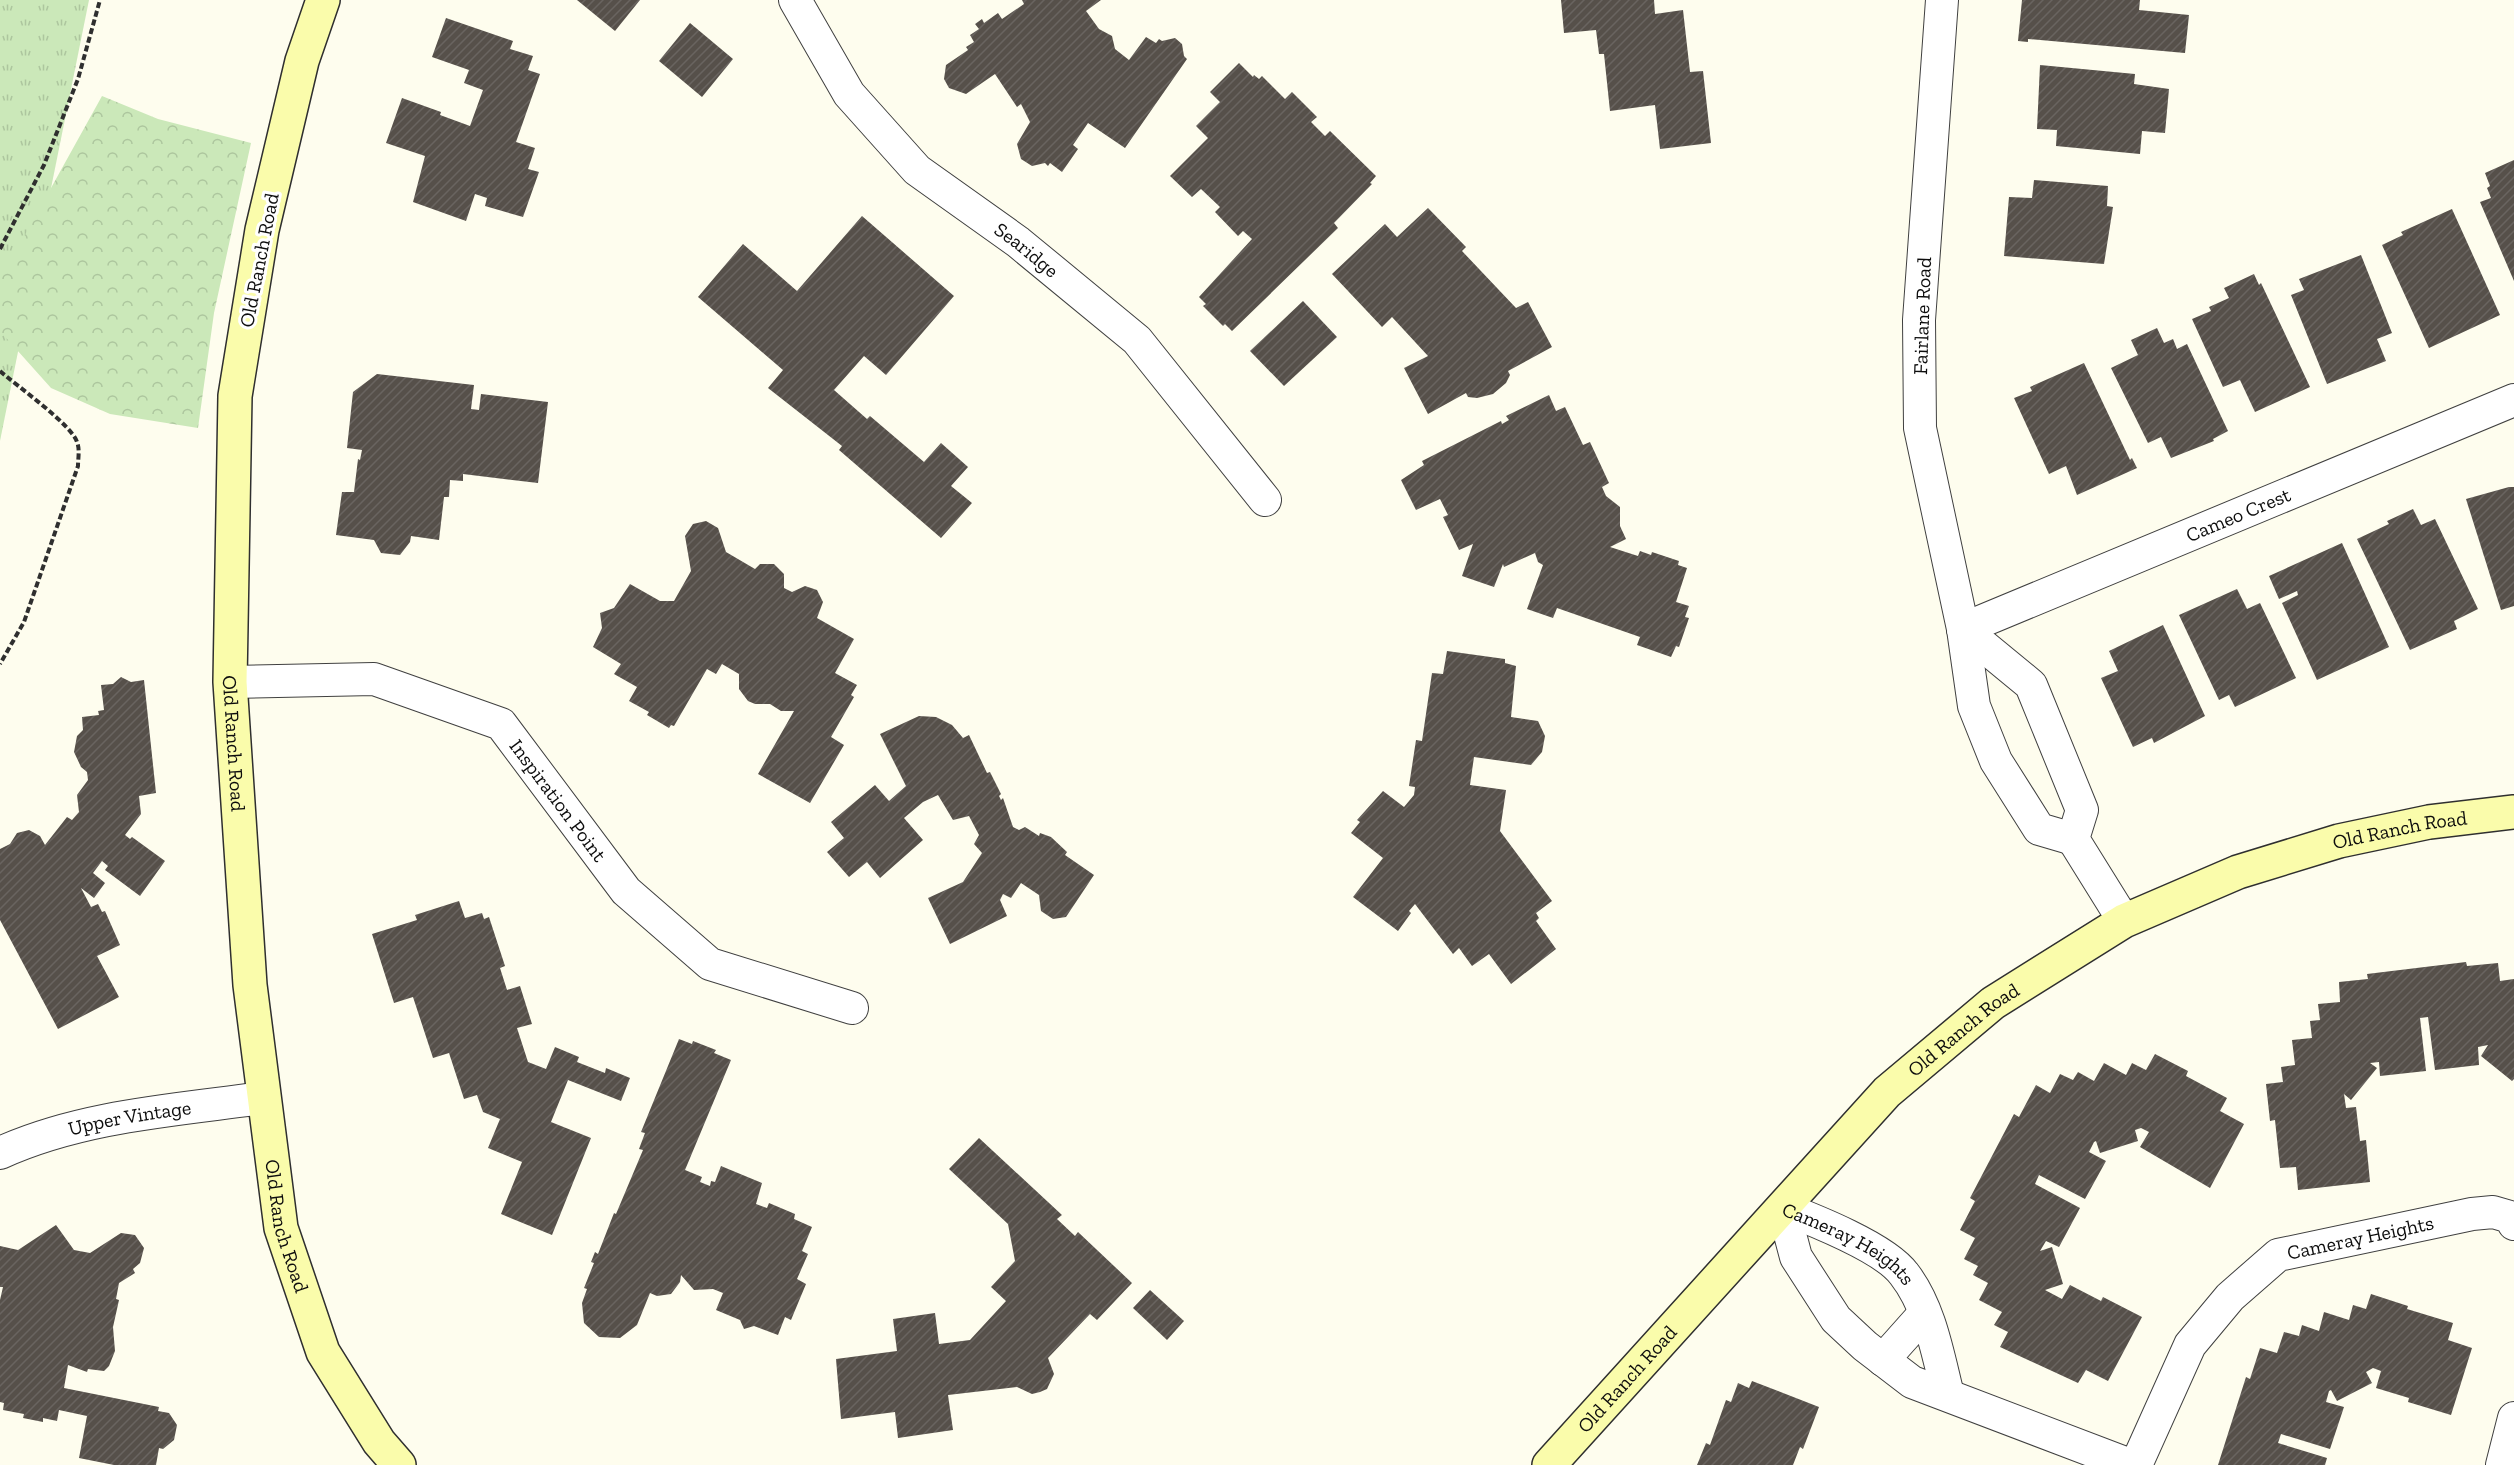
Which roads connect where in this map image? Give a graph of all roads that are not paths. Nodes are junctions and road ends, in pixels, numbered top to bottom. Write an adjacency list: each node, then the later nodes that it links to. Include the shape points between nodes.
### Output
1 (323, 0): 7 (street, Old Ranch Road, via 302,61 262,230 235,396)
2 (795, 0): 5 (street, Searidge, via 849,94 917,170 1018,242 1137,340)
3 (1942, 0): 6 (street, Fairlane Road, via 1918,320 1920,428)
4 (2514, 400): 6 (street, Cameo Crest)
5 (1265, 500)
6 (1963, 628): 9 (street, via 2031,685 2082,810); 9 (street, Fairlane Road, via 1974,706 1996,761 2039,830)
7 (230, 682): 11 (street, Inspiration Point, via 374,679 501,724 626,891 710,964); 12 (street, Old Ranch Road, via 250,985)
8 (2514, 812): 10 (street, Old Ranch Road, via 2428,822 2339,841 2238,873)
9 (2073, 839): 10 (street)
10 (2124, 921): 14 (street, Old Ranch Road, via 1993,1003 1896,1084)
11 (852, 1008)
12 (262, 1098): 13 (street, Upper Vintage, via 132,1116 31,1139); 20 (street, Old Ranch Road, via 281,1228 323,1352 379,1442)
13 (0, 1153)
14 (1783, 1208): 16 (street, Cameray Heights, via 1816,1221 1896,1264); 17 (street, Cameray Heights, via 1796,1257 1813,1288 1836,1319); 21 (street, Old Ranch Road)
15 (2514, 1224): 23 (street, Cameray Heights, via 2510,1217 2493,1212 2278,1255 2230,1297 2190,1345)
16 (1924, 1314): 17 (street); 18 (street, Cameray Heights)
17 (1883, 1360): 18 (street, Cameray Heights, via 1912,1382)
18 (1948, 1395): 22 (street, Cameray Heights)
19 (2514, 1418): 24 (street)
20 (399, 1465)
21 (1549, 1465)
22 (2130, 1465)
23 (2136, 1465)
24 (2502, 1465)

